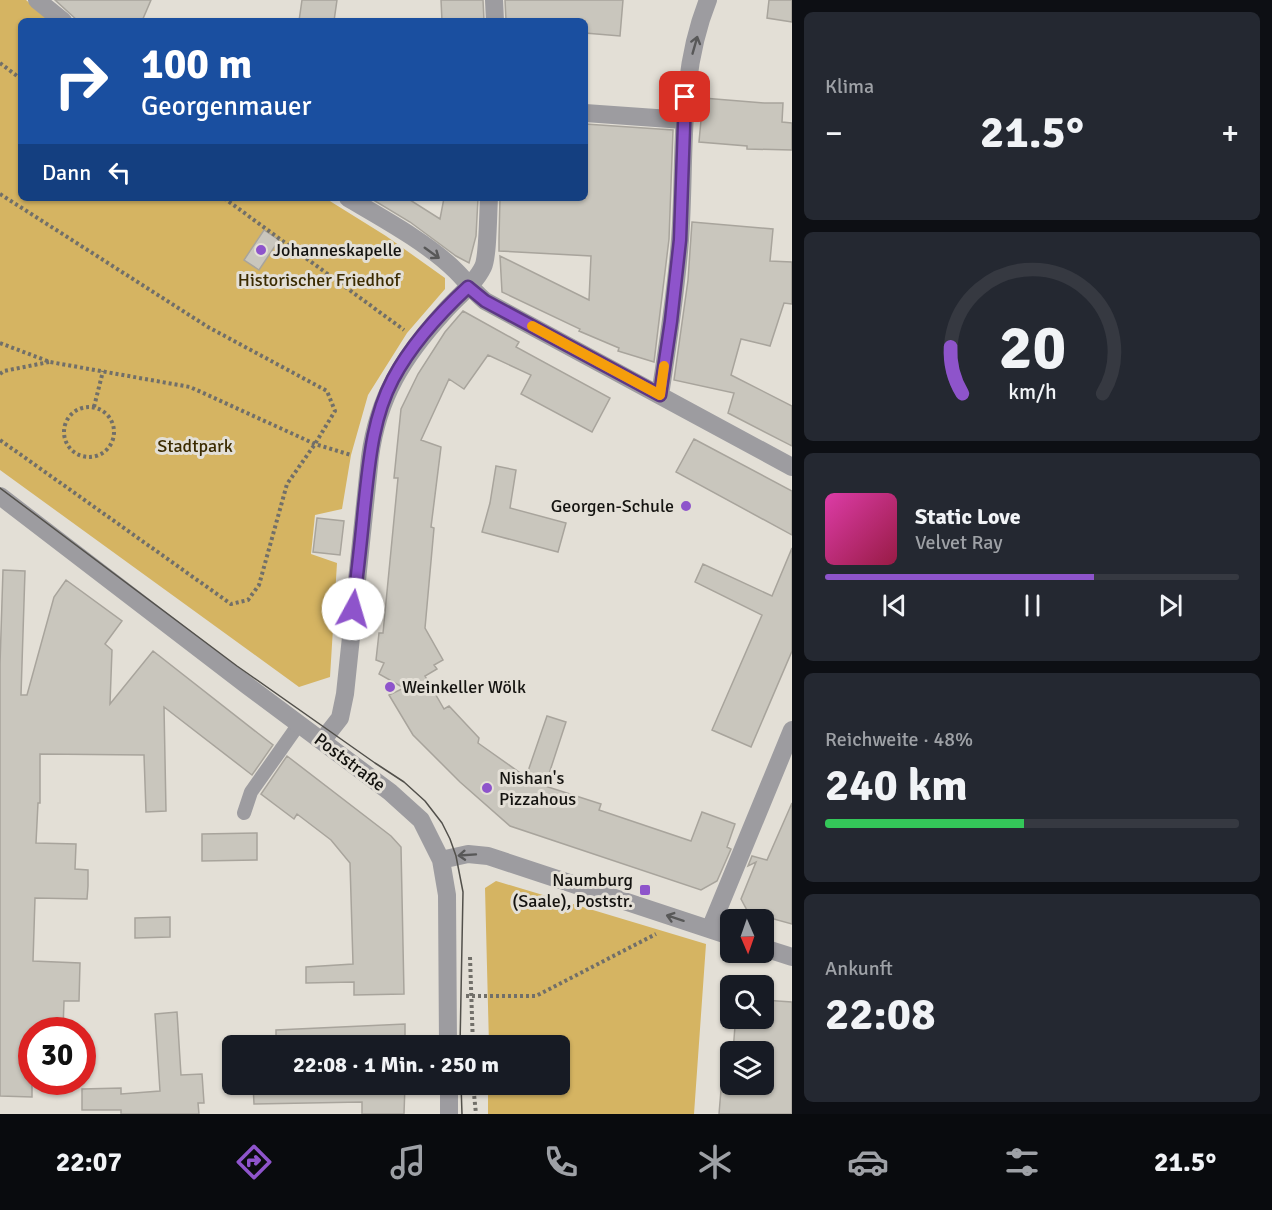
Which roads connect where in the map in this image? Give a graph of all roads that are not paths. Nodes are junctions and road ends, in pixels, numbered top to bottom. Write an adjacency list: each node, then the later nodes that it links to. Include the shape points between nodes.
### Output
1 (38, 0): 4 (street)
2 (494, 0): 5 (street)
3 (708, 0): 7 (street, one-way to 3, via 687,74)
4 (59, 18)
5 (495, 18)
6 (588, 113): 7 (street)
7 (684, 120): 11 (street, via 680,240)
8 (353, 201): 10 (street, one-way to 10, via 437,256)
9 (489, 201): 10 (street, via 484,266)
10 (468, 287): 11 (street, via 485,301); 16 (street, via 420,340 384,398 370,457 345,694 340,718)
11 (660, 395): 12 (street)
12 (792, 467)
13 (0, 496): 14 (street, Poststraße)
14 (299, 724): 16 (street, Poststraße); 17 (lane, via 251,792)
15 (792, 730): 19 (street)
16 (322, 741): 18 (street, Poststraße, via 414,813 427,829)
17 (244, 813)
18 (441, 860): 19 (street, one-way to 18, via 488,856 468,854); 23 (street, Poststraße, via 447,895)
19 (710, 929): 20 (street)
20 (720, 932)
21 (774, 951): 22 (street)
22 (792, 957)
23 (448, 1035)
24 (449, 1095): 25 (street)
25 (449, 1114)

